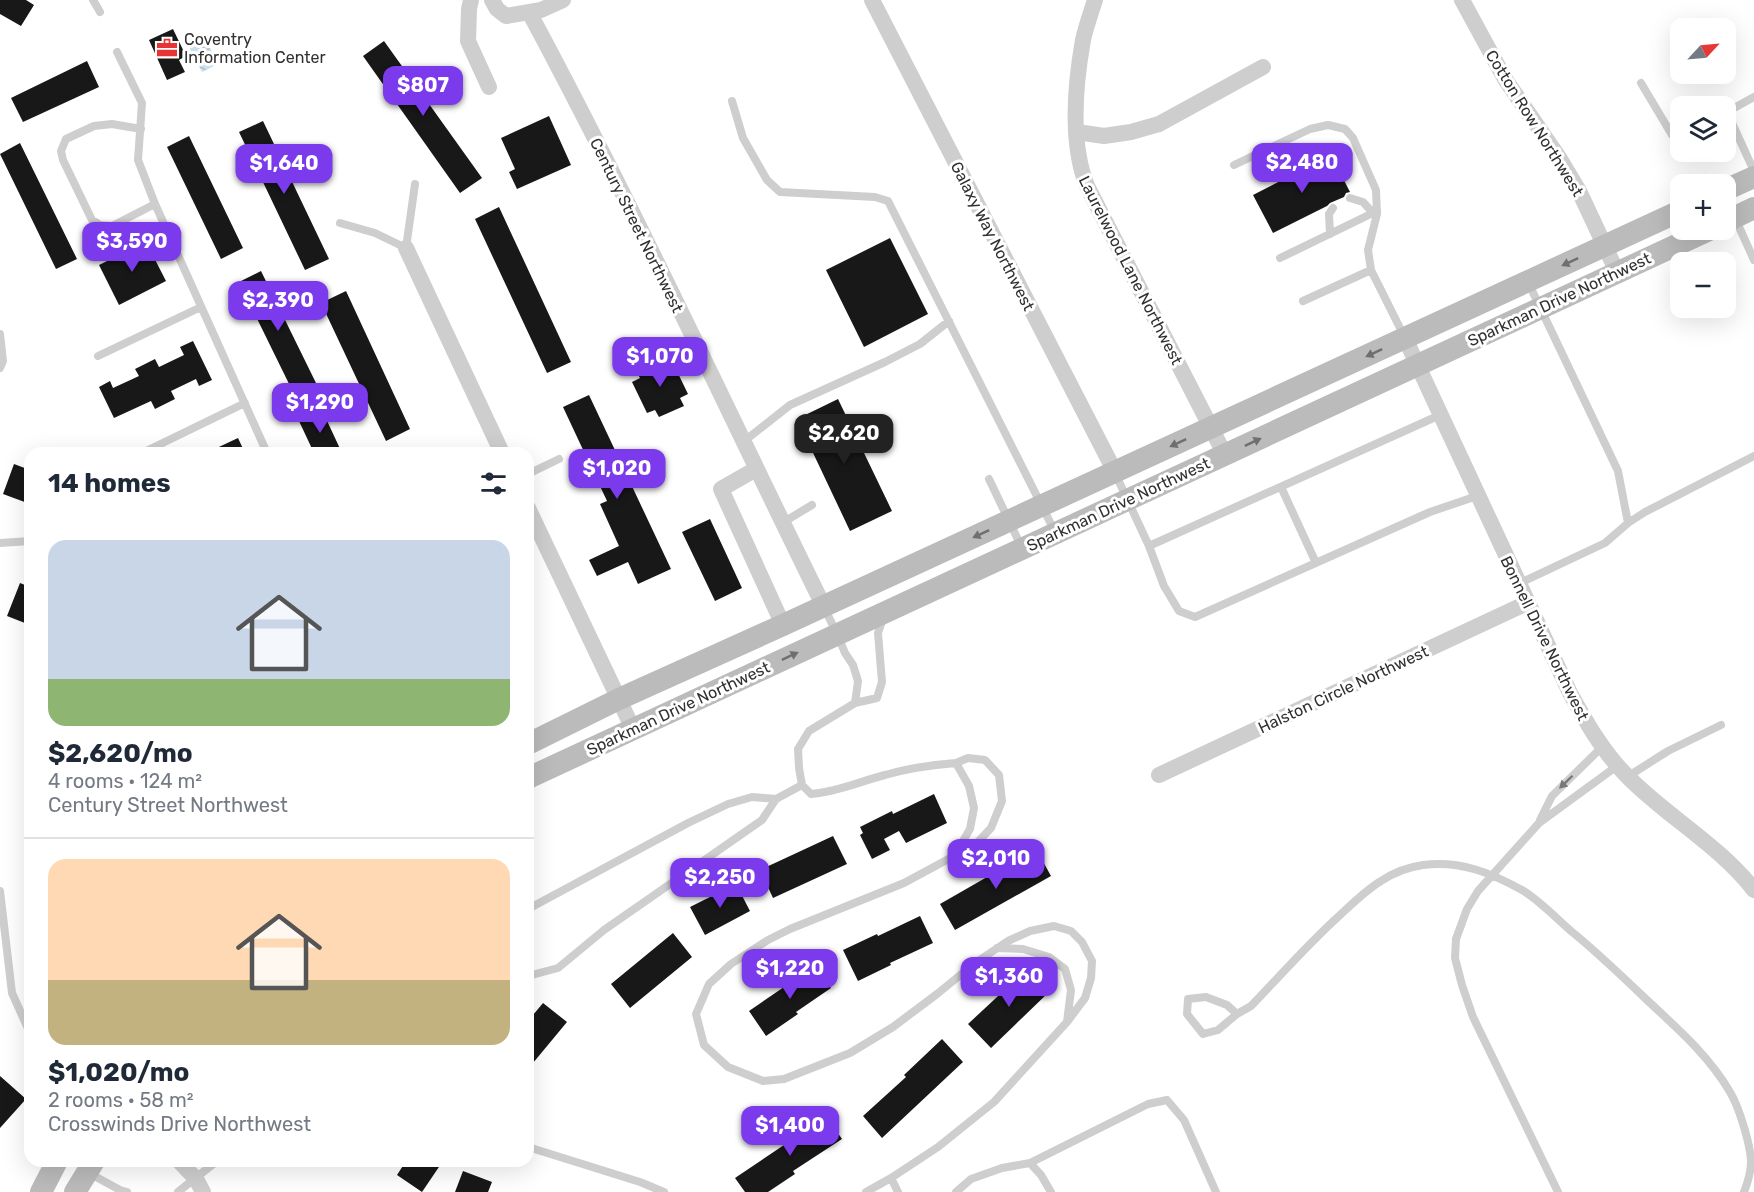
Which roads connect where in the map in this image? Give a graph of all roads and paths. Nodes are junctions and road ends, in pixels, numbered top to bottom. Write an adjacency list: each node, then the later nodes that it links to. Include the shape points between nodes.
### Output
1 (93, 0): 9 (lane)
2 (471, 0): 13 (street, via 468,41)
3 (492, 0): 8 (street, via 506,16)
4 (562, 0): 8 (street, via 541,10)
5 (872, 0): 63 (street, Galaxy Way Northwest)
6 (1095, 0): 18 (street, Laurelwood Lane Northwest, via 1083,38)
7 (1462, 0): 35 (street, Cotton Row Northwest, via 1505,79 1579,191)
8 (534, 6): 54 (street, Century Street Northwest, via 560,69)
9 (100, 12)
10 (117, 52): 17 (lane, via 142,103)
11 (1263, 67): 18 (street, via 1159,124 1104,136)
12 (1641, 83): 19 (lane)
13 (489, 87)
14 (1754, 97): 16 (lane)
15 (732, 102): 45 (lane, via 743,138 766,180 780,192 888,201)
16 (1736, 107)
17 (141, 129): 27 (lane, via 138,160); 27 (lane, via 112,124 94,126 66,139 61,151 92,220 100,225 112,226)
18 (1077, 132): 53 (street, Laurelwood Lane Northwest, via 1077,150 1088,186)
19 (1670, 132)
20 (1736, 133): 22 (lane)
21 (1234, 165): 29 (lane, via 1310,129 1328,125 1345,129 1353,138 1376,190)
22 (1754, 171)
23 (1754, 177): 25 (main road)
24 (416, 184): 36 (lane)
25 (1736, 185)
26 (1350, 198): 29 (lane)
27 (155, 204): 43 (lane)
28 (1333, 208): 33 (lane, via 1329,214)
29 (1375, 212): 33 (lane); 39 (lane, via 1368,250)
30 (1670, 216): 35 (main road, Sparkman Drive Northwest)
31 (1738, 216): 38 (lane)
32 (340, 223): 36 (lane, via 375,233)
33 (1330, 234): 37 (lane)
34 (1687, 240): 40 (main road, Sparkman Drive Northwest)
35 (1605, 246): 40 (street, Cotton Row Northwest); 41 (main road, Sparkman Drive Northwest, one-way to 41)
36 (406, 248): 57 (street)
37 (1280, 258)
38 (1754, 260)
39 (1371, 270): 42 (lane); 47 (lane)
40 (1617, 272): 44 (main road, Sparkman Drive Northwest)
41 (1528, 282): 44 (lane); 47 (main road, Sparkman Drive Northwest)
42 (1303, 301)
43 (201, 307): 48 (lane); 51 (lane)
44 (1540, 308): 49 (main road, Sparkman Drive Northwest); 73 (lane, via 1618,471)
45 (949, 321): 54 (lane, via 920,344 790,405); 69 (lane)
46 (0, 334): 50 (lane)
47 (1405, 338): 49 (street, Bonnell Drive Northwest); 53 (main road, Sparkman Drive Northwest, one-way to 53)
48 (98, 356)
49 (1418, 365): 52 (street, Bonnell Drive Northwest); 58 (main road, Sparkman Drive Northwest, one-way to 49)
50 (0, 368)
51 (245, 403): 55 (lane); 56 (lane)
52 (1440, 415): 65 (lane); 66 (street, Bonnell Drive Northwest)
53 (1211, 428): 58 (street, Laurelwood Lane Northwest); 63 (main road, Sparkman Drive Northwest, one-way to 63)
54 (743, 442): 61 (street, Century Street Northwest)
55 (154, 447)
56 (264, 447)
57 (499, 447)
58 (1225, 455): 67 (main road, Sparkman Drive Northwest)
59 (1754, 456): 73 (lane)
60 (559, 459): 62 (lane)
61 (756, 469): 72 (street, Century Street Northwest); 84 (street, via 721,489)
62 (534, 471)
63 (1115, 472): 67 (lane); 69 (main road, Sparkman Drive Northwest)
64 (988, 479): 71 (lane)
65 (1281, 487): 77 (lane); 79 (lane)
66 (1477, 496): 79 (lane, via 1430,512); 80 (street, Bonnell Drive Northwest)
67 (1128, 499): 74 (main road, Sparkman Drive Northwest); 77 (lane)
68 (812, 506): 72 (lane)
69 (1042, 506): 71 (main road, Sparkman Drive Northwest); 74 (lane)
70 (534, 521): 86 (street)
71 (1008, 521): 78 (lane); 82 (main road, Sparkman Drive Northwest, one-way to 82)
72 (782, 523): 82 (street, Century Street Northwest)
73 (1628, 523): 80 (lane, via 1605,543)
74 (1056, 533): 78 (main road, Sparkman Drive Northwest)
75 (24, 541): 76 (lane)
76 (0, 543)
77 (1149, 546): 79 (lane, via 1164,586 1179,611 1195,616)
78 (1022, 549): 83 (main road, Sparkman Drive Northwest)
79 (1316, 563)
80 (1518, 584): 81 (street, Bonnell Drive Northwest)
81 (1527, 603): 91 (street, Bonnell Drive Northwest, via 1570,693); 95 (street, Halston Circle Northwest)
82 (824, 607): 84 (main road, Sparkman Drive Northwest); 85 (lane)
83 (885, 612): 85 (main road, Sparkman Drive Northwest); 87 (lane, via 878,633 882,682 877,698)
84 (783, 625): 86 (main road, Sparkman Drive Northwest)
85 (837, 634): 87 (lane, via 854,665 858,681); 89 (main road, Sparkman Drive Northwest, one-way to 85)
86 (619, 699): 89 (street); 90 (main road, Sparkman Drive Northwest)
87 (855, 703): 96 (lane, via 809,731 798,749)
88 (1721, 725): 93 (lane)
89 (633, 729): 94 (main road, Sparkman Drive Northwest)
90 (534, 741)
91 (1602, 747): 93 (street, Bonnell Drive Northwest); 98 (lane, one-way to 98, via 1552,796)
92 (956, 763): 96 (lane, via 924,765 824,793 811,794); 99 (lane, via 969,786 974,808 970,829); 99 (lane, via 985,760 999,775 1002,801 991,828 975,845)
93 (1622, 771): 98 (lane); 101 (street, Bonnell Drive Northwest, via 1721,856)
94 (534, 775)
95 (1159, 775)
96 (802, 785): 97 (lane)
97 (776, 799): 103 (lane, via 752,797 728,804); 105 (lane, via 762,820 604,930 558,968)
98 (1539, 823): 100 (lane)
99 (954, 856): 104 (lane, via 904,883 790,929 731,964 709,984 696,1014 704,1045 728,1067 763,1081 784,1079 850,1053 938,994)
100 (1492, 875): 106 (lane, via 1442,863 1421,865 1382,880 1322,932 1251,1006); 128 (lane, via 1467,909 1456,939 1455,958 1473,1017); 129 (lane, via 1524,892 1588,945 1712,1065 1737,1107 1745,1136 1751,1160)
101 (1754, 890)
102 (0, 891): 107 (lane, via 12,993)
103 (534, 906)
104 (997, 948): 108 (lane, via 1023,949 1049,957 1065,969 1071,990); 108 (lane, via 1030,931 1054,926 1071,931 1082,942 1092,961 1091,978 1085,998)
105 (534, 974)
106 (1237, 1014): 106 (lane, via 1227,1005 1206,997 1188,999 1187,1014 1203,1034 1218,1030)
107 (24, 1020)
108 (1067, 1022): 116 (lane, via 994,1102)
109 (534, 1149): 122 (lane)
110 (1030, 1163): 125 (lane, via 971,1179); 126 (lane); 127 (lane, via 1149,1104 1167,1100 1184,1120)
111 (54, 1167): 119 (main road)
112 (89, 1167): 120 (main road)
113 (91, 1167): 118 (lane)
114 (184, 1167): 117 (street)
115 (213, 1167): 117 (lane)
116 (891, 1178): 123 (lane); 124 (lane)
117 (200, 1185): 121 (lane)
118 (122, 1191)
119 (41, 1192)
120 (75, 1192)
121 (178, 1192)
122 (664, 1192)
123 (866, 1192)
124 (898, 1192)
125 (956, 1192)
126 (1051, 1192)
127 (1216, 1192)
128 (1558, 1192)
129 (1744, 1192)

